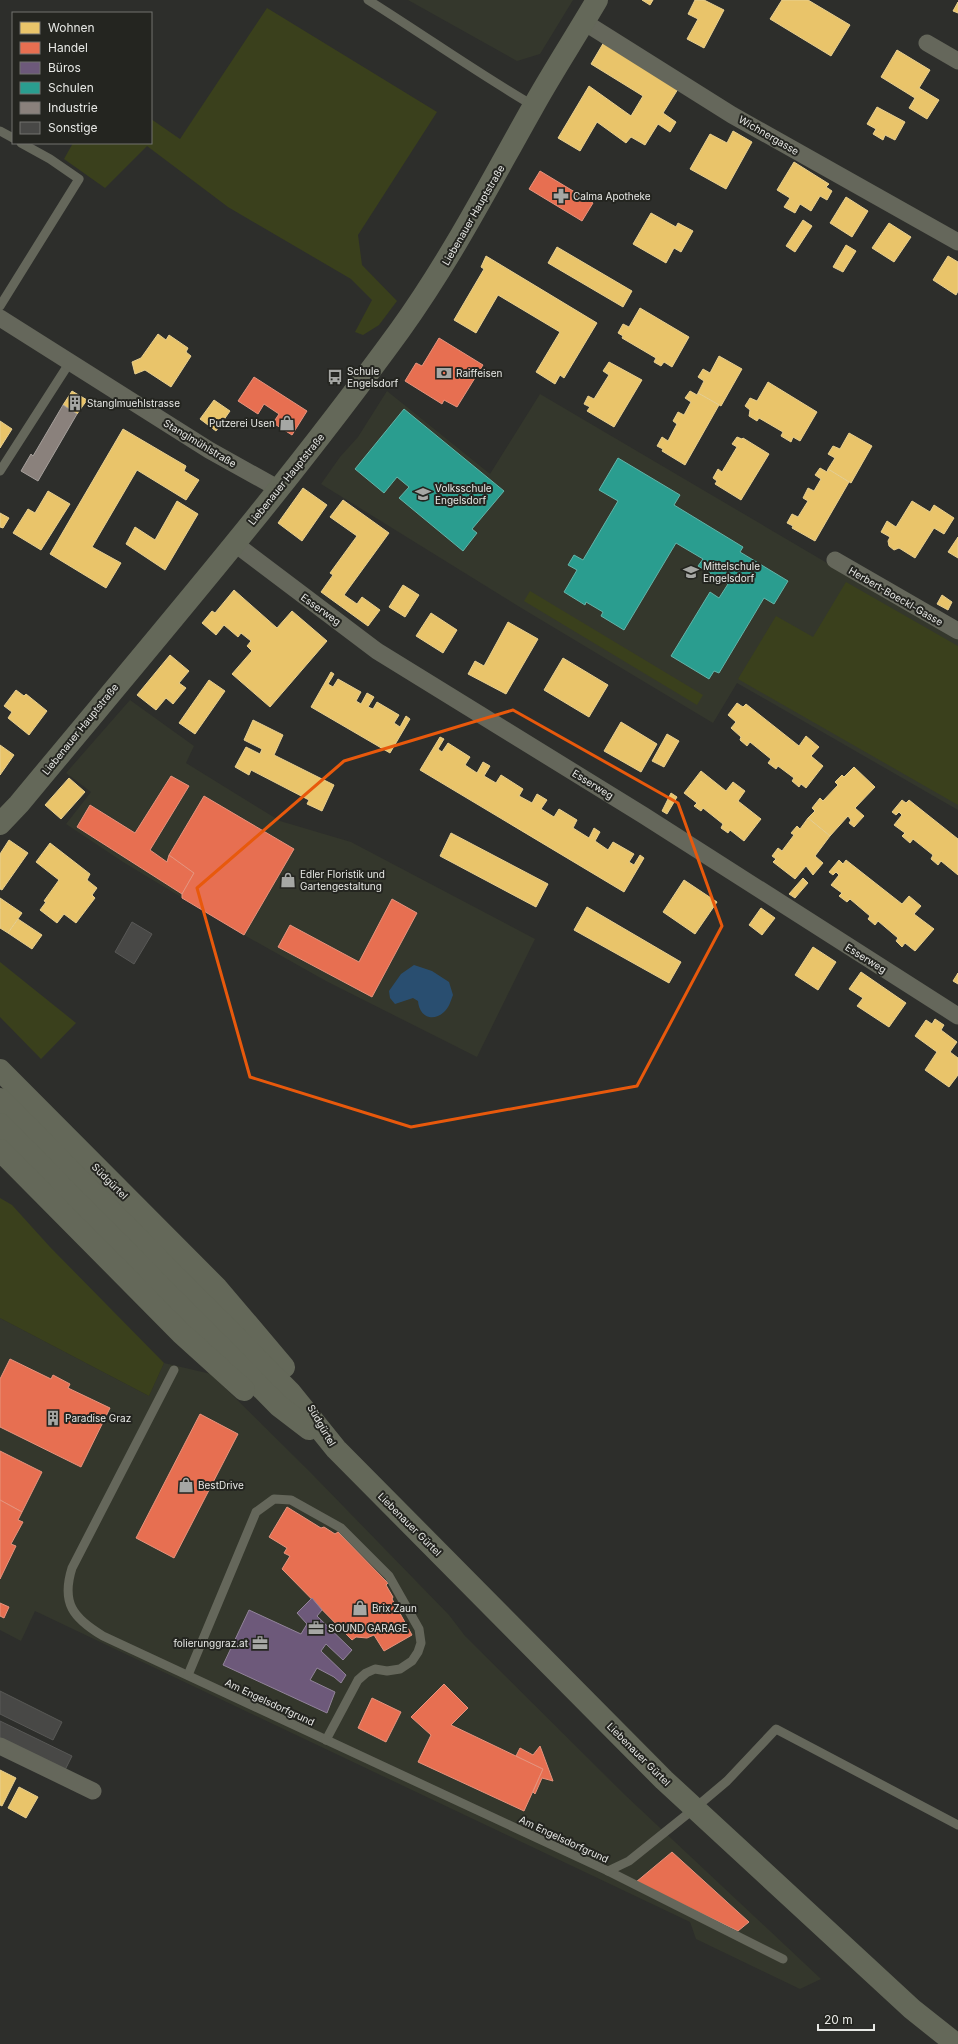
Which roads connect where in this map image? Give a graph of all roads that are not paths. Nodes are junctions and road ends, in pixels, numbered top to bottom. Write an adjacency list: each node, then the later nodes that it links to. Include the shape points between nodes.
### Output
1 (368, 0): 6 (lane, via 426,36 488,80)
2 (597, 0): 3 (main road, Liebenauer Hauptstraße)
3 (584, 22): 6 (main road, Liebenauer Hauptstraße); 10 (street, Wichnergasse, via 732,114)
4 (926, 43): 5 (street)
5 (958, 61)
6 (534, 106): 15 (main road, Liebenauer Hauptstraße, via 450,256 362,382)
7 (0, 131): 8 (lane)
8 (12, 137)
9 (23, 144): 11 (lane, via 79,179)
10 (958, 242)
11 (0, 306)
12 (0, 318): 13 (street, Stanglmühlstraße)
13 (70, 362): 14 (lane); 15 (street, Stanglmühlstraße, via 209,450)
14 (0, 471)
15 (279, 489): 16 (main road, Liebenauer Hauptstraße)
16 (234, 543): 19 (main road, Liebenauer Hauptstraße); 20 (street, Esserweg, via 377,651 643,815)
17 (835, 560): 18 (street, Herbert-Boeckl-Gasse)
18 (958, 631)
19 (0, 824)
20 (958, 1016)
21 (0, 1070): 26 (main road, Südgürtel, via 217,1288 298,1383)
22 (0, 1099): 26 (main road, via 290,1392)
23 (0, 1124): 26 (main road, via 279,1406)
24 (0, 1150): 26 (main road, Südgürtel, via 181,1333 271,1414)
25 (174, 1370): 27 (lane, Am Engelsdorfgrund, via 79,1551 70,1575 68,1595 76,1615 90,1628)
26 (336, 1449): 31 (main road, Liebenauer Gürtel, via 664,1780)
27 (188, 1675): 28 (lane, Am Engelsdorfgrund); 28 (lane, via 256,1512 274,1499 290,1500 340,1528 389,1576 419,1629 421,1643 412,1661 395,1671 375,1669 358,1680)
28 (326, 1740): 33 (lane, Am Engelsdorfgrund)
29 (0, 1746): 30 (street)
30 (93, 1791)
31 (695, 1808): 32 (lane, Am Engelsdorfgrund, via 726,1781 776,1729); 33 (lane, Am Engelsdorfgrund, via 629,1861); 35 (main road, Liebenauer Gürtel, via 912,2009)
32 (958, 1825)
33 (608, 1872): 34 (lane)
34 (783, 1959)
35 (956, 2044)

